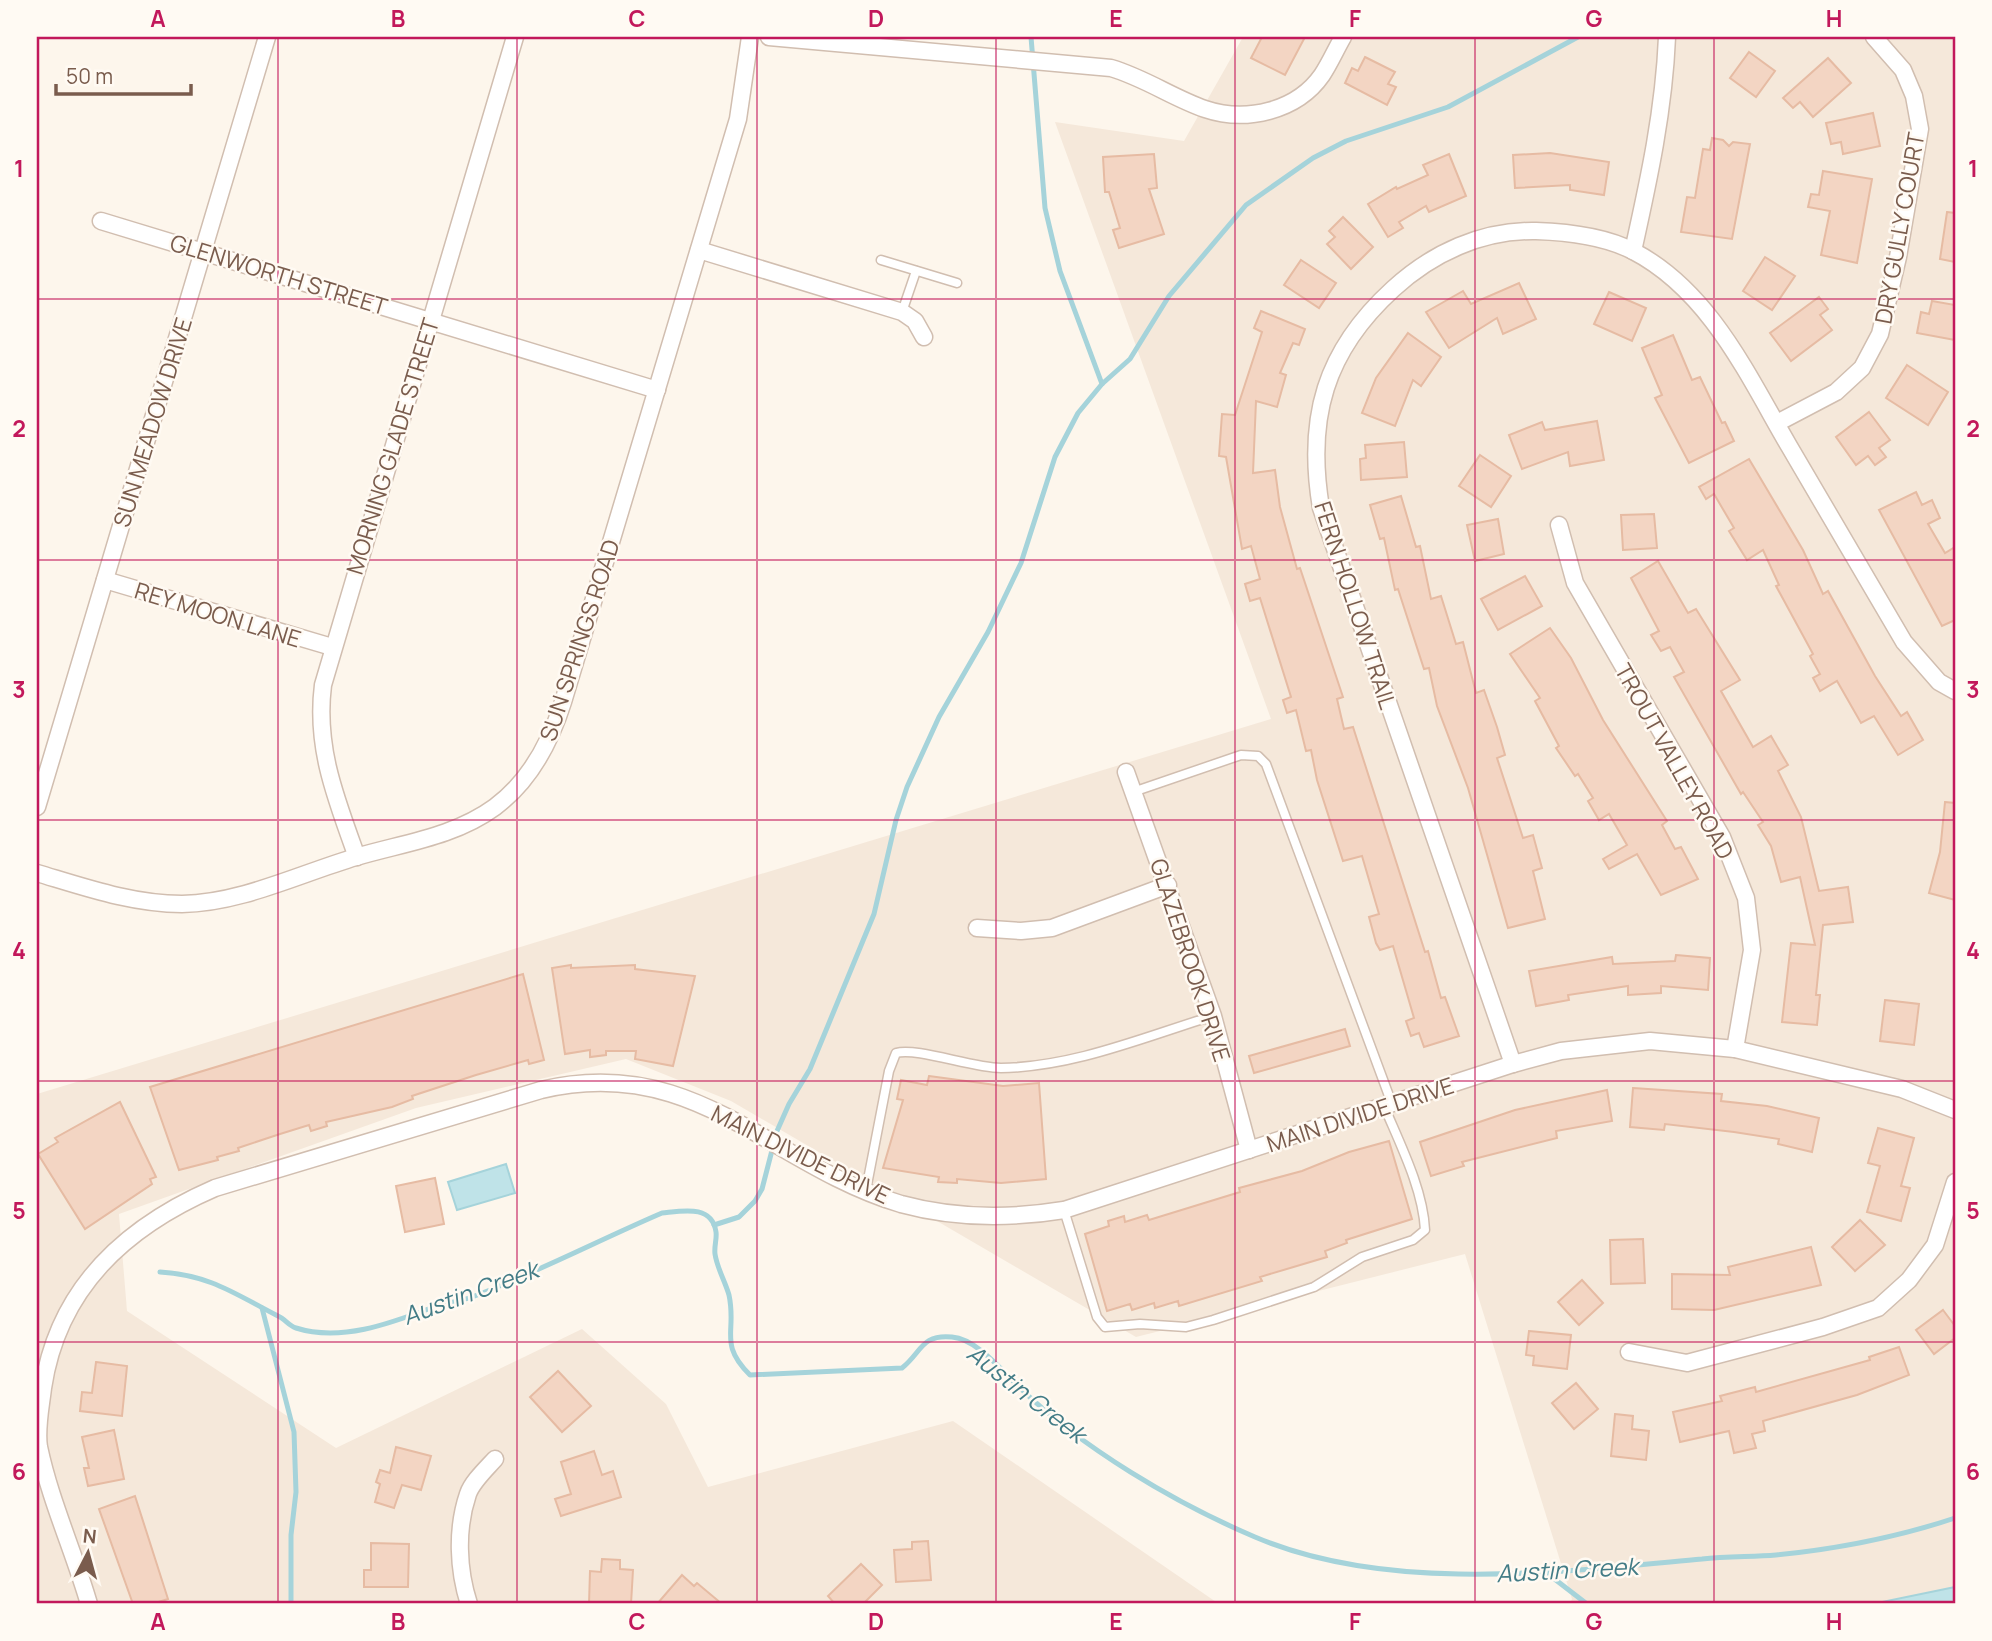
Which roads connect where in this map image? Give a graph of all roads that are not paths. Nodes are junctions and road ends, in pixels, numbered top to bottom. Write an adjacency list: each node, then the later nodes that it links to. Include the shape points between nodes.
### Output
1 (267, 37): 11 (street, SUN MEADOW DRIVE)
2 (515, 37): 16 (street, MORNING GLADE STREET)
3 (750, 37): 9 (street, SUN SPRINGS ROAD, via 738,119)
4 (769, 37): 5 (street, via 1111,68 1207,110 1237,116 1264,114 1296,99 1321,77)
5 (1343, 37)
6 (1667, 37): 10 (street, via 1654,158)
7 (1874, 37): 19 (street, DRY GULLY COURT, via 1903,70 1920,129 1880,334 1862,368 1836,392)
8 (102, 221): 11 (street, GLENWORTH STREET)
9 (699, 250): 15 (street); 18 (street, SUN SPRINGS ROAD)
10 (1633, 251): 19 (street, FERN HOLLOW TRAIL, via 1668,275 1718,330); 33 (street, FERN HOLLOW TRAIL, via 1567,232 1513,230 1469,241 1418,266 1377,303 1351,335 1329,377 1316,425 1314,467 1321,508)
11 (203, 252): 16 (street, GLENWORTH STREET); 21 (street, SUN MEADOW DRIVE)
12 (881, 260): 13 (lane)
13 (916, 271): 14 (lane); 15 (lane)
14 (957, 283)
15 (902, 312): 17 (street, via 915,321)
16 (430, 320): 18 (street, GLENWORTH STREET); 22 (street, MORNING GLADE STREET)
17 (924, 337)
18 (657, 390): 27 (street, SUN SPRINGS ROAD, via 563,702 551,738 534,766 495,807 462,827)
19 (1777, 424): 23 (street, FERN HOLLOW TRAIL, via 1904,642 1939,682)
20 (1559, 525): 32 (street, TROUT VALLEY ROAD, via 1575,583 1722,837 1746,898 1752,950)
21 (105, 580): 22 (street, REY MOON LANE); 26 (street, SUN MEADOW DRIVE)
22 (332, 647): 27 (street, MORNING GLADE STREET, via 320,711 321,745 328,779)
23 (1955, 691)
24 (1126, 772): 25 (street, GLAZEBROOK DRIVE)
25 (1133, 792): 29 (street, GLAZEBROOK DRIVE); 34 (lane, via 1241,755 1258,756 1266,764)
26 (37, 807)
27 (357, 857): 28 (street, SUN SPRINGS ROAD, via 217,901 181,904 139,901)
28 (37, 873)
29 (1168, 885): 30 (street, via 1052,928); 31 (street, GLAZEBROOK DRIVE)
30 (977, 929)
31 (1213, 1016): 36 (street, GLAZEBROOK DRIVE); 38 (lane, via 1094,1054 1042,1065 999,1068 907,1050 896,1054)
32 (1735, 1049): 33 (street, MAIN DIVIDE DRIVE, via 1650,1041 1561,1052); 35 (street, MAIN DIVIDE DRIVE, via 1902,1089)
33 (1513, 1064): 34 (street, MAIN DIVIDE DRIVE)
34 (1388, 1105): 36 (street, MAIN DIVIDE DRIVE); 39 (lane, via 1425,1230 1413,1240 1362,1257 1314,1287 1186,1327 1105,1327 1097,1317)
35 (1955, 1110)
36 (1249, 1150): 39 (street, MAIN DIVIDE DRIVE)
37 (1955, 1182): 40 (street, via 1935,1245 1909,1280 1878,1308 1687,1363)
38 (866, 1190): 39 (street, MAIN DIVIDE DRIVE, via 946,1215 1021,1217); 41 (street, MAIN DIVIDE DRIVE, via 735,1120 678,1094 635,1083 560,1085 240,1180 165,1212 116,1248 85,1282 47,1361)
39 (1064, 1210)
40 (1629, 1352)
41 (38, 1445): 43 (street, MAIN DIVIDE DRIVE)
42 (495, 1459): 44 (street, via 468,1492 461,1579)
43 (89, 1604)
44 (469, 1604)

